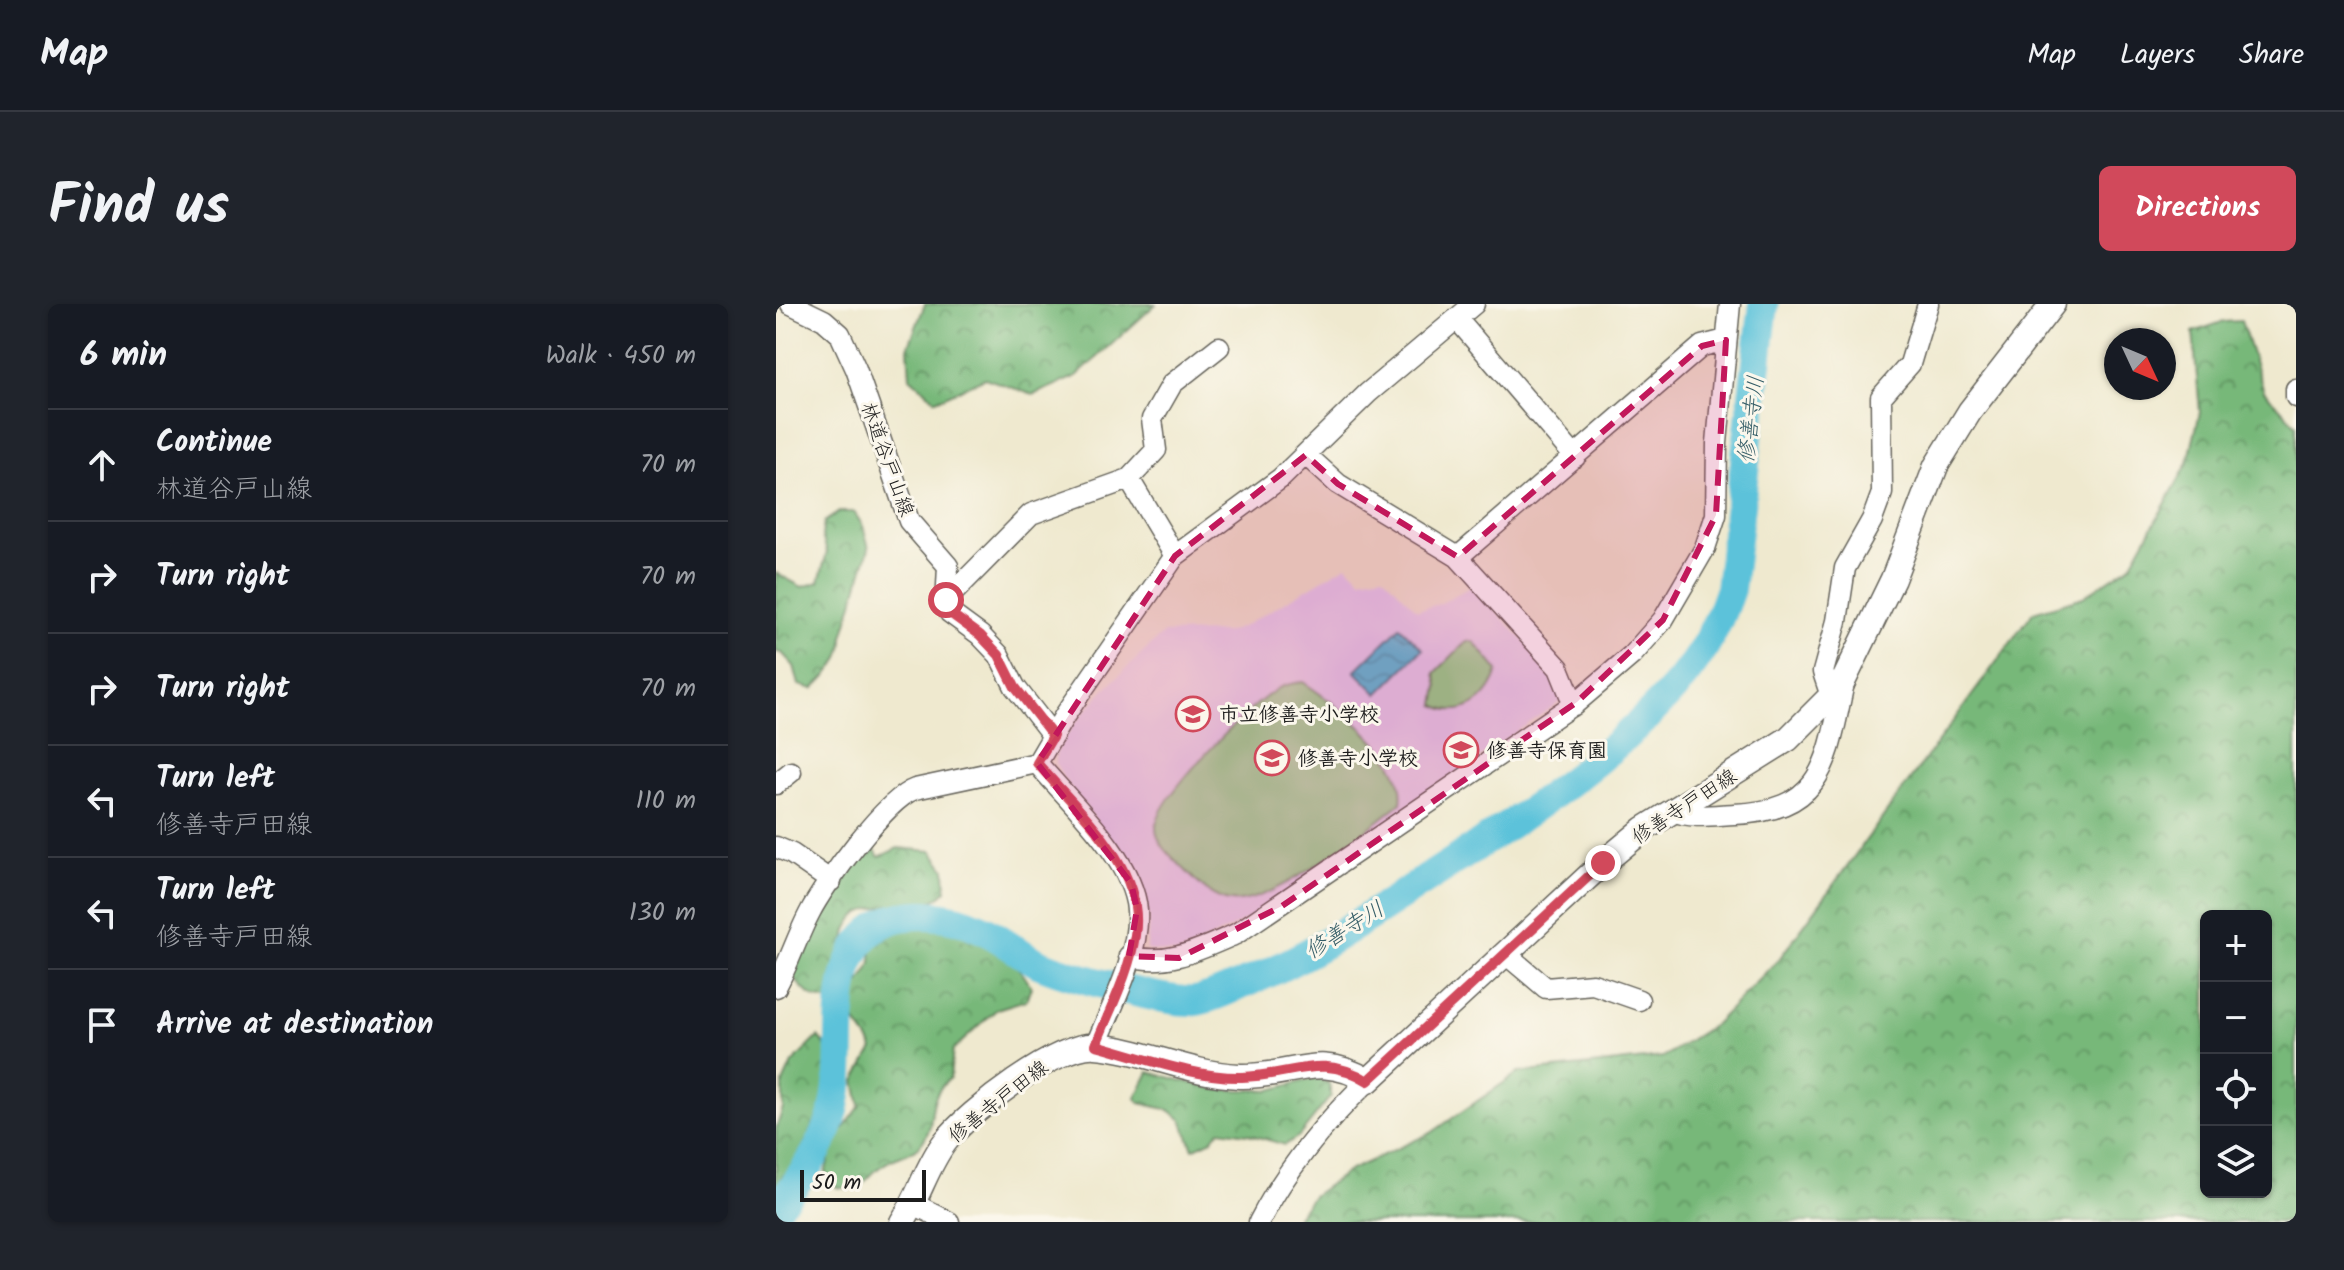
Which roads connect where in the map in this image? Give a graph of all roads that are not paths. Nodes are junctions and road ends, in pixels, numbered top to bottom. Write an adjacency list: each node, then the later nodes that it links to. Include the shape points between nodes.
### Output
1 (791, 304): 16 (street, 林道谷戸山線, via 840,334 909,521 948,566)
2 (1474, 304): 6 (street)
3 (1730, 304): 7 (street)
4 (1928, 304): 17 (street, via 1910,364 1881,397 1882,493 1845,568 1823,672)
5 (2053, 304): 17 (main road, 修善寺戸田線, via 1970,411 1936,466 1893,579)
6 (1457, 319): 11 (street, via 1368,393); 12 (street)
7 (1726, 340): 12 (street, via 1702,346); 18 (street, via 1716,515 1705,548 1663,620)
8 (1219, 347): 13 (street, via 1172,384 1152,419 1156,450)
9 (2296, 389): 10 (street)
10 (2296, 397)
11 (1306, 455): 14 (street); 15 (street, via 1338,484)
12 (1575, 457): 15 (street)
13 (1129, 479): 14 (street); 16 (street, via 1031,514)
14 (1175, 556): 19 (street)
15 (1458, 557): 18 (street, via 1559,668)
16 (946, 600): 19 (street, via 950,613 999,655 1015,687)
17 (1838, 688): 21 (main road, 修善寺戸田線, via 1788,739); 21 (street, via 1822,763 1800,799 1742,814 1684,816)
18 (1574, 705): 25 (street, via 1236,934 1179,958)
19 (1053, 736): 20 (street)
20 (1037, 763): 23 (street, via 907,792); 25 (street, via 1113,853 1131,883 1137,909)
21 (1673, 811): 24 (main road, 修善寺戸田線, via 1603,863)
22 (776, 847): 23 (street)
23 (831, 881): 26 (street, via 810,910)
24 (1507, 955): 27 (street, via 1546,988 1593,984); 29 (main road, 修善寺戸田線)
25 (1128, 960): 28 (street)
26 (778, 977)
27 (1639, 1000)
28 (1098, 1039): 29 (main road, 修善寺戸田線, via 1211,1074 1243,1077 1327,1064 1348,1068); 30 (main road, 修善寺戸田線, via 1054,1056 958,1128 943,1143)
29 (1368, 1081): 32 (street, via 1289,1170)
30 (908, 1213): 31 (street)
31 (949, 1222)
32 (1259, 1222)

